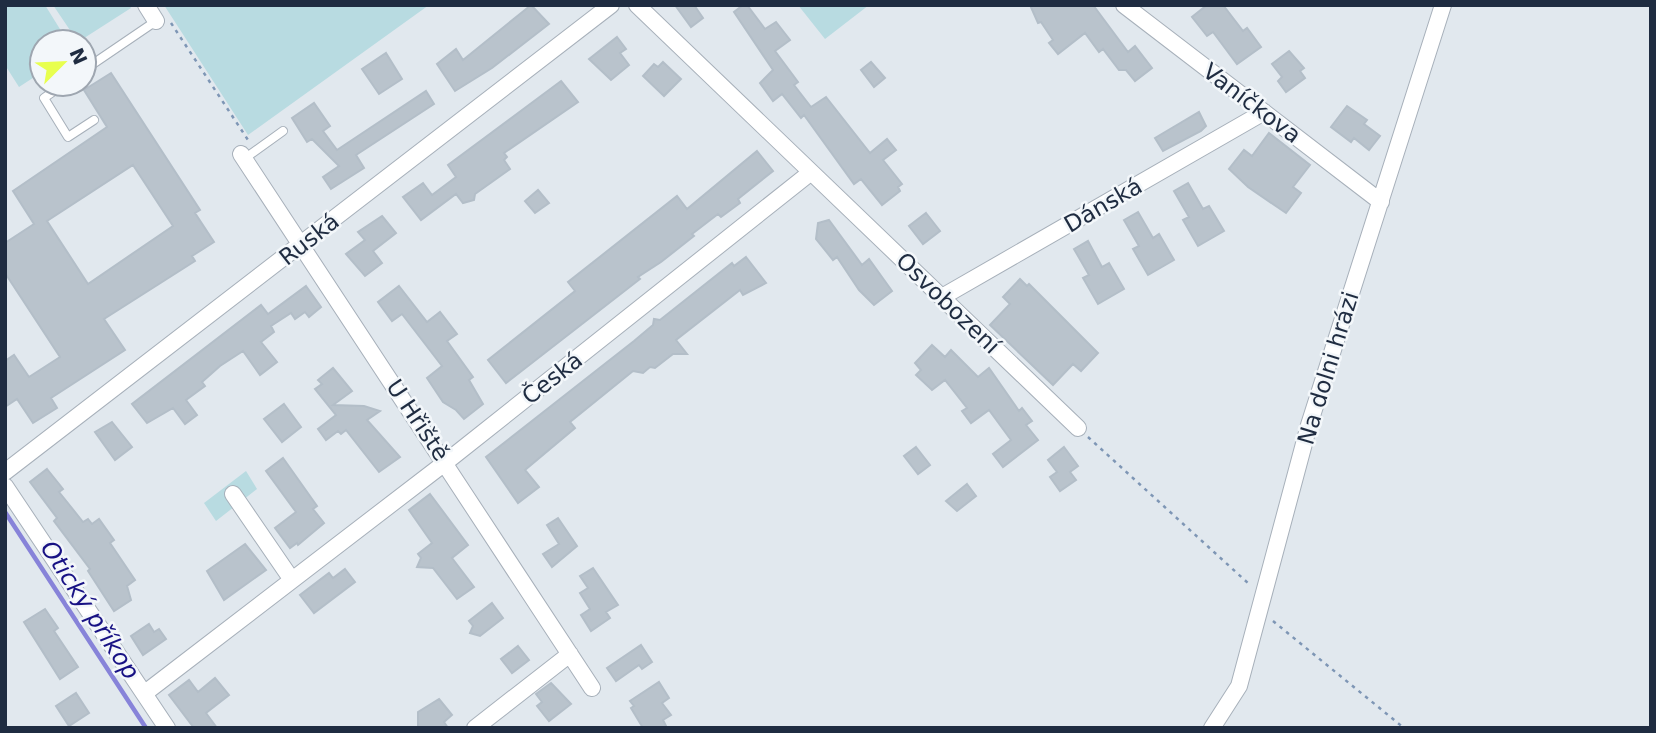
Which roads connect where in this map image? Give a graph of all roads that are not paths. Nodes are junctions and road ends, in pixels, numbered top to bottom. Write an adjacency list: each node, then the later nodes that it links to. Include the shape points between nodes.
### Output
1 (146, 5): 6 (street)
2 (611, 5): 15 (street, Ruská)
3 (637, 5): 13 (street, Osvobození)
4 (1124, 5): 9 (street, Vaníčkova)
5 (1443, 5): 14 (street, Na dolni hrázi)
6 (161, 18): 7 (lane)
7 (98, 61)
8 (44, 98): 10 (lane, via 68,137)
9 (1264, 112): 14 (street, Vaníčkova); 16 (street, Dánská)
10 (94, 120)
11 (283, 131): 12 (lane)
12 (247, 154): 15 (street, U Hřiště)
13 (810, 173): 16 (street, Osvobození); 18 (street, Česká)
14 (1381, 202): 28 (street, Na dolni hrázi, via 1310,425 1239,686)
15 (301, 245): 18 (street, U Hřiště); 19 (street, Ruská)
16 (942, 298): 17 (street, Osvobození)
17 (1078, 428)
18 (446, 462): 22 (street, Česká); 23 (street, U Hřiště)
19 (5, 472)
20 (5, 486): 25 (street)
21 (233, 494): 22 (street)
22 (292, 580): 25 (street, Česká)
23 (570, 654): 24 (street, U Hřiště); 27 (street)
24 (592, 688)
25 (145, 694): 26 (street)
26 (167, 728)
27 (475, 728)
28 (1212, 728)

